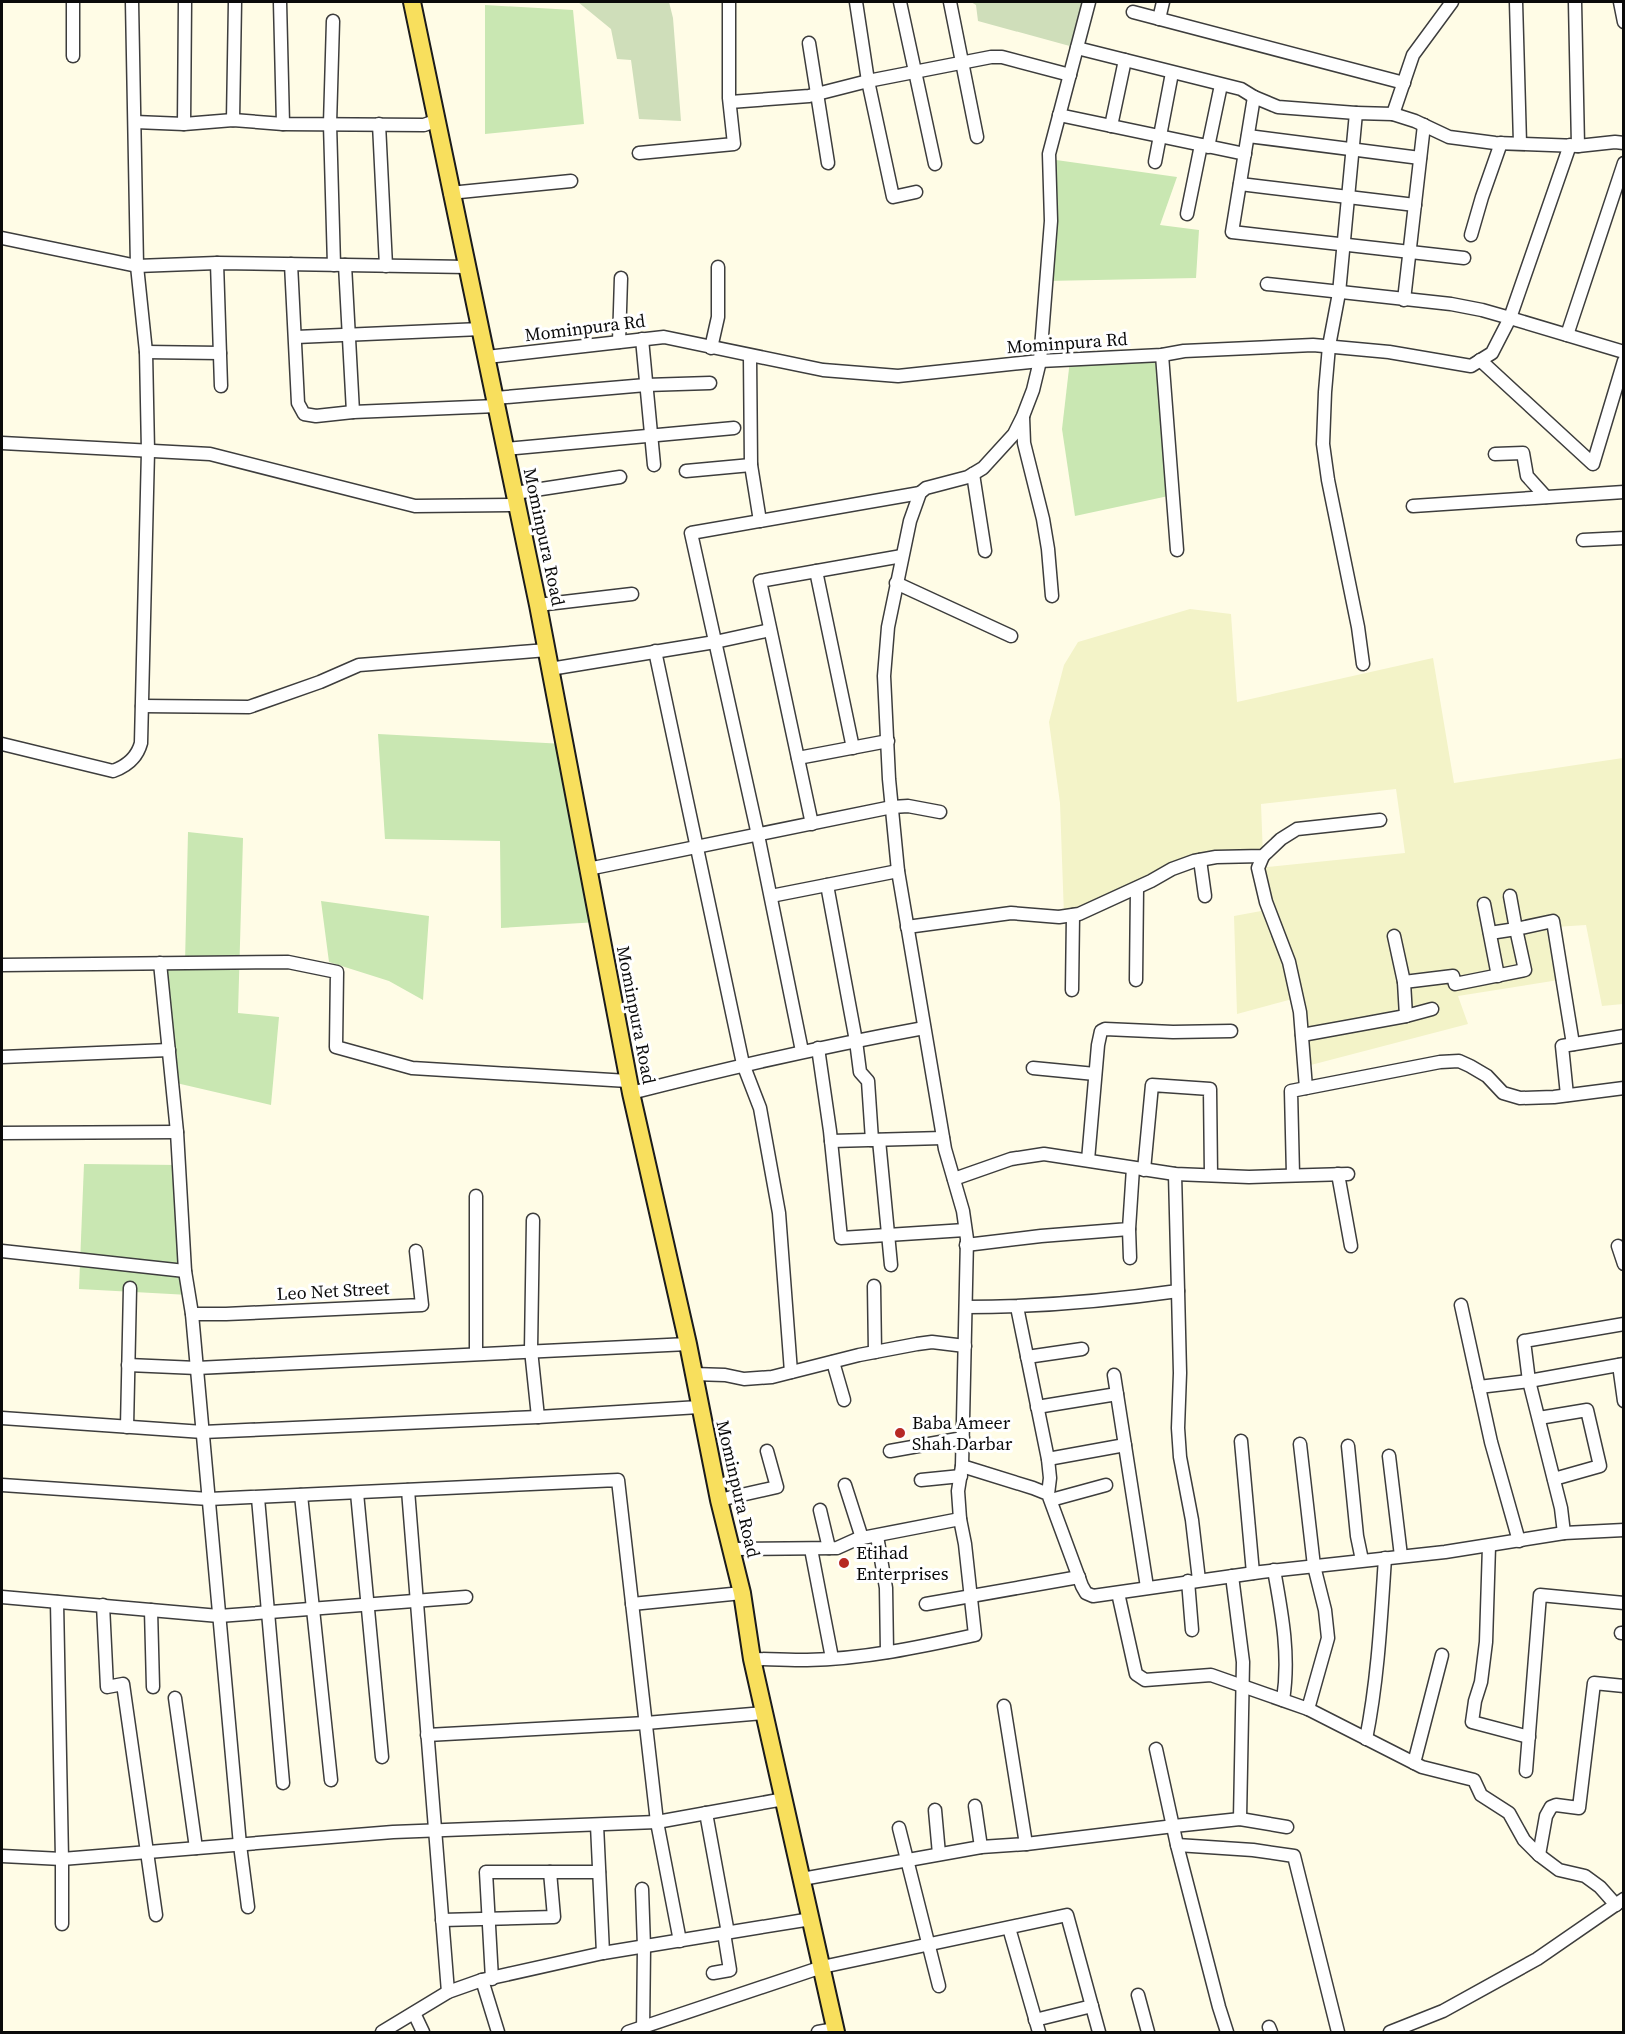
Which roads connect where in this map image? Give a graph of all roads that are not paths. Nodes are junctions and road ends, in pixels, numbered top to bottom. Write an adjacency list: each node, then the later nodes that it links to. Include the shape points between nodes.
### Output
1 (73, 2): 23 (street)
2 (132, 2): 40 (street)
3 (185, 2): 42 (street)
4 (235, 2): 38 (street)
5 (280, 2): 43 (street)
6 (412, 2): 39 (main road, Mominpura Road)
7 (729, 2): 34 (street)
8 (856, 2): 29 (street)
9 (900, 2): 26 (street)
10 (950, 2): 25 (street)
11 (1089, 2): 22 (street)
12 (1163, 2): 18 (street)
13 (1449, 2): 30 (street, via 1413,56)
14 (1516, 2): 51 (street)
15 (1575, 2): 54 (street)
16 (1620, 2): 20 (street)
17 (1133, 12): 18 (street)
18 (1159, 18): 30 (street)
19 (333, 21): 41 (street)
20 (1623, 22)
21 (809, 43): 32 (street)
22 (1077, 48): 24 (street); 28 (street)
23 (73, 56)
24 (1125, 60): 27 (street); 46 (street)
25 (962, 62): 26 (street); 28 (street, via 1002,57); 49 (street)
26 (915, 72): 29 (street); 62 (street)
27 (1172, 72): 31 (street); 47 (street)
28 (1070, 75): 37 (street)
29 (868, 81): 32 (street); 65 (street, via 893,197)
30 (1404, 83): 36 (street)
31 (1221, 85): 33 (street, via 1241,89); 53 (street)
32 (817, 94): 34 (street); 60 (street)
33 (1254, 97): 35 (street, via 1278,107); 48 (street)
34 (730, 102): 56 (street, via 734,144)
35 (1356, 113): 36 (street); 55 (street)
36 (1393, 114): 45 (street)
37 (1059, 115): 46 (street); 102 (street, via 1049,154 1050,221)
38 (233, 120): 42 (street); 43 (street)
39 (435, 121): 44 (street, via 424,125); 66 (main road, Mominpura Road)
40 (135, 122): 42 (street); 78 (street)
41 (330, 123): 43 (street); 44 (street); 77 (street)
42 (184, 124)
43 (283, 124)
44 (379, 124): 79 (street)
45 (1424, 125): 50 (street, via 1449,137); 58 (street)
46 (1111, 126): 47 (street)
47 (1160, 136): 53 (street); 59 (street)
48 (1248, 136): 55 (street); 57 (street)
49 (977, 137)
50 (1501, 143): 51 (street); 70 (street)
51 (1520, 143): 54 (street)
52 (1623, 143): 54 (street)
53 (1205, 146): 57 (street); 69 (street)
54 (1574, 146): 86 (street)
55 (1353, 149): 58 (street); 67 (street)
56 (639, 153)
57 (1245, 154): 64 (street)
58 (1420, 158): 68 (street)
59 (1155, 162)
60 (828, 163)
61 (1623, 163): 89 (street)
62 (935, 164)
63 (571, 181): 66 (street)
64 (1240, 184): 67 (street); 72 (street, via 1232,232)
65 (916, 192)
66 (450, 193): 80 (main road, Mominpura Road)
67 (1348, 198): 68 (street); 72 (street)
68 (1415, 205): 73 (street)
69 (1187, 214)
70 (1471, 235)
71 (2, 238): 78 (street)
72 (1344, 245): 73 (street); 84 (street)
73 (1410, 251): 74 (street); 85 (street)
74 (1464, 258)
75 (217, 263): 76 (street); 78 (street); 97 (street)
76 (291, 264): 77 (street); 90 (street)
77 (340, 265): 79 (street); 88 (street)
78 (137, 266): 95 (street)
79 (386, 266): 80 (street)
80 (468, 267): 87 (main road, Mominpura Road)
81 (718, 267): 94 (street, via 718,317)
82 (621, 278): 92 (street)
83 (1267, 284): 84 (street)
84 (1339, 293): 85 (street); 93 (street)
85 (1404, 300): 86 (street, via 1451,304)
86 (1510, 318): 89 (street); 101 (street, via 1492,353)
87 (481, 329): 88 (street); 100 (main road, Mominpura Road)
88 (349, 334): 90 (street); 107 (street)
89 (1568, 335): 96 (street)
90 (296, 337): 107 (street, via 300,410 310,416)
91 (642, 339): 92 (street, Mominpura Rd); 94 (street, Mominpura Rd, via 664,337); 104 (street)
92 (619, 342): 100 (street, Mominpura Rd)
93 (1329, 346): 98 (street, Mominpura Rd); 101 (street, Mominpura Rd, via 1471,366); 141 (street, via 1323,444)
94 (711, 348): 99 (street, Mominpura Rd)
95 (146, 351): 97 (street); 113 (street)
96 (1622, 351): 101 (street, via 1593,464)
97 (220, 353): 105 (street)
98 (1162, 355): 102 (street, Mominpura Rd); 128 (street)
99 (750, 356): 102 (street, Mominpura Rd, via 823,370 898,376); 116 (street)
100 (487, 357): 106 (main road, Mominpura Road)
101 (1480, 360)
102 (1040, 361): 108 (street)
103 (710, 383): 104 (street)
104 (646, 385): 106 (street); 110 (street)
105 (221, 386)
106 (496, 402): 107 (street); 112 (main road, Mominpura Road)
107 (353, 412)
108 (1023, 416): 118 (street, via 1005,445); 134 (street, via 1024,443 1044,519)
109 (734, 428): 110 (street)
110 (652, 435): 112 (street); 115 (street)
111 (2, 443): 113 (street)
112 (506, 449): 123 (main road, Mominpura Road)
113 (148, 451): 123 (street, via 210,454 415,506); 143 (street)
114 (1495, 454): 122 (street, via 1523,453 1527,476)
115 (654, 465)
116 (751, 465): 117 (street); 125 (street)
117 (686, 471)
118 (973, 474): 121 (street); 129 (street)
119 (620, 477): 123 (street)
120 (1623, 492): 122 (street)
121 (920, 493): 125 (street); 130 (street)
122 (1546, 496): 124 (street)
123 (516, 499): 135 (main road, Mominpura Road)
124 (1413, 506)
125 (760, 521): 138 (street, via 691,533)
126 (1623, 538): 127 (street)
127 (1583, 540)
128 (1177, 550)
129 (985, 551)
130 (902, 556): 131 (street); 132 (street)
131 (816, 571): 136 (street, via 760,581); 146 (street)
132 (896, 583): 137 (street); 144 (street, via 884,676)
133 (632, 594): 135 (street)
134 (1052, 596)
135 (538, 605): 139 (main road, Mominpura Road)
136 (770, 630): 138 (street); 147 (street)
137 (1011, 636)
138 (715, 642): 140 (street); 152 (street)
139 (547, 650): 142 (main road, Mominpura Road); 143 (street, via 359,665 249,707)
140 (655, 651): 142 (street); 153 (street)
141 (1363, 664)
142 (550, 669): 156 (main road, Mominpura Road)
143 (142, 706): 145 (street, via 139,753 123,768 113,771)
144 (888, 741): 146 (street); 148 (street)
145 (2, 744)
146 (853, 748): 147 (street)
147 (798, 758): 151 (street)
148 (892, 807): 149 (street); 151 (street); 157 (street)
149 (940, 812)
150 (1380, 820): 154 (street, via 1297,829)
151 (812, 824): 152 (street)
152 (758, 835): 153 (street); 160 (street)
153 (697, 847): 156 (street); 187 (street)
154 (1263, 856): 155 (street); 179 (street, via 1258,868 1266,902 1289,962)
155 (1200, 860): 159 (street, via 1172,869); 161 (street)
156 (588, 869): 190 (main road, Mominpura Road)
157 (898, 871): 158 (street); 165 (street)
158 (827, 885): 160 (street); 181 (street)
159 (1137, 888): 164 (street); 172 (street)
160 (771, 896): 185 (street)
161 (1205, 896)
162 (1510, 896): 166 (street)
163 (1484, 904): 167 (street)
164 (1073, 915): 165 (street, via 1011,913); 174 (street)
165 (907, 927): 177 (street)
166 (1516, 929): 167 (street); 171 (street, via 1525,970); 182 (street, via 1553,921)
167 (1490, 933): 171 (street)
168 (1394, 936): 173 (street)
169 (160, 963): 170 (street); 184 (street); 190 (street, via 288,962 337,972 336,1047 412,1068)
170 (2, 966)
171 (1498, 976): 173 (street, via 1455,984 1453,976)
172 (1136, 980)
173 (1404, 982): 176 (street)
174 (1072, 990)
175 (1432, 1009): 176 (street)
176 (1407, 1016): 179 (street)
177 (924, 1028): 181 (street); 196 (street)
178 (1231, 1031): 189 (street, via 1105,1029 1099,1037)
179 (1302, 1035): 191 (street)
180 (1623, 1036): 182 (street)
181 (856, 1041): 183 (street); 197 (street, via 860,1072 868,1081)
182 (1573, 1044): 193 (street, via 1562,1046)
183 (818, 1048): 185 (street); 198 (street)
184 (169, 1050): 186 (street); 195 (street)
185 (802, 1051): 187 (street)
186 (2, 1057)
187 (743, 1064): 190 (street); 238 (street, via 760,1108 779,1213)
188 (1034, 1068): 189 (street)
189 (1095, 1074): 199 (street)
190 (630, 1087): 227 (main road, Mominpura Road)
191 (1306, 1088): 193 (street, via 1459,1061 1487,1076 1503,1093 1520,1098); 203 (street, via 1291,1091)
192 (1623, 1088): 193 (street)
193 (1567, 1095)
194 (2, 1132): 195 (street)
195 (177, 1132): 218 (street)
196 (943, 1138): 197 (street); 204 (street)
197 (875, 1140): 198 (street); 209 (street)
198 (831, 1141): 209 (street, via 840,1238)
199 (1088, 1160): 200 (street); 204 (street, via 1028,1155)
200 (1138, 1169): 201 (street); 202 (street, via 1152,1084 1210,1089); 207 (street)
201 (1175, 1174): 202 (street); 221 (street)
202 (1211, 1175): 203 (street)
203 (1293, 1175): 211 (street, via 1343,1174)
204 (954, 1179): 208 (street)
205 (476, 1196): 232 (street)
206 (532, 1220): 230 (street)
207 (1129, 1229): 210 (street); 215 (street)
208 (965, 1230): 209 (street); 210 (street)
209 (889, 1235): 216 (street)
210 (966, 1245): 223 (street)
211 (1351, 1246)
212 (1618, 1246): 217 (street)
213 (2, 1251): 218 (street)
214 (417, 1251): 225 (street, Leo Net Street, via 422,1305)
215 (1130, 1258)
216 (891, 1264)
217 (1623, 1264)
218 (185, 1271): 225 (street)
219 (874, 1286): 231 (street)
220 (130, 1288): 235 (street)
221 (1178, 1291): 224 (street); 294 (street, via 1178,1428 1192,1520)
222 (1461, 1305): 242 (street)
223 (966, 1307): 224 (street); 228 (street)
224 (1017, 1307): 233 (street)
225 (192, 1314): 237 (street)
226 (1623, 1324): 241 (street, via 1524,1341)
227 (688, 1344): 230 (street); 239 (main road, Mominpura Road)
228 (965, 1346): 231 (street, via 932,1342); 253 (street)
229 (1082, 1349): 233 (street)
230 (531, 1350): 232 (street); 248 (street)
231 (875, 1352): 234 (street)
232 (476, 1353): 237 (street)
233 (1027, 1357): 247 (street)
234 (833, 1362): 238 (street); 244 (street)
235 (128, 1365): 237 (street); 251 (street)
236 (1621, 1365): 241 (street); 245 (street)
237 (197, 1368): 252 (street)
238 (791, 1372): 239 (street, via 744,1378)
239 (693, 1374): 246 (main road, Mominpura Road)
240 (1114, 1375): 243 (street)
241 (1528, 1381): 242 (street); 250 (street)
242 (1479, 1387): 281 (street)
243 (1117, 1394): 247 (street); 256 (street)
244 (844, 1400)
245 (1623, 1401)
246 (699, 1407): 248 (street); 274 (main road, Mominpura Road)
247 (1037, 1407): 261 (street)
248 (538, 1417): 252 (street)
249 (2, 1418): 251 (street)
250 (1539, 1418): 263 (street); 263 (street, via 1587,1410 1600,1466)
251 (127, 1427): 252 (street)
252 (203, 1432): 273 (street)
253 (963, 1438): 259 (street); 262 (street)
254 (1241, 1441): 291 (street)
255 (1300, 1444): 289 (street)
256 (1125, 1445): 261 (street); 295 (street)
257 (1348, 1446): 288 (street)
258 (767, 1451): 274 (street, via 777,1487)
259 (890, 1451)
260 (1389, 1456): 286 (street)
261 (1048, 1459): 271 (street)
262 (962, 1471): 264 (street); 271 (street); 276 (street, via 958,1491)
263 (1554, 1479): 278 (street)
264 (921, 1480)
265 (2, 1485): 273 (street)
266 (845, 1485): 280 (street)
267 (1106, 1485): 271 (street)
268 (408, 1490): 269 (street); 301 (street); 303 (street, via 618,1480)
269 (357, 1493): 270 (street); 307 (street)
270 (301, 1495): 272 (street); 308 (street)
271 (1049, 1497): 292 (street)
272 (258, 1498): 273 (street); 310 (street)
273 (209, 1500): 311 (street)
274 (719, 1500): 284 (main road, Mominpura Road)
275 (820, 1510): 283 (street)
276 (960, 1519): 279 (street); 299 (street)
277 (1623, 1530): 278 (street)
278 (1564, 1533): 281 (street)
279 (877, 1536): 280 (street); 313 (street, via 886,1588)
280 (862, 1538): 283 (street)
281 (1519, 1541): 282 (street)
282 (1489, 1546): 286 (street); 327 (street, via 1486,1642 1473,1722)
283 (829, 1548): 285 (street)
284 (731, 1549): 285 (street); 296 (main road, Mominpura Road)
285 (810, 1549): 315 (street)
286 (1401, 1556): 287 (street)
287 (1384, 1558): 288 (street); 328 (street, via 1380,1638)
288 (1362, 1560): 289 (street)
289 (1314, 1566): 290 (street); 323 (street, via 1328,1638)
290 (1274, 1570): 291 (street); 321 (street, via 1287,1656)
291 (1253, 1573): 293 (street)
292 (1079, 1576): 297 (street, via 1086,1593); 299 (street)
293 (1232, 1576): 294 (street); 318 (street)
294 (1194, 1581): 295 (street); 312 (street)
295 (1147, 1587): 297 (street)
296 (742, 1593): 303 (street); 316 (main road, Mominpura Road)
297 (1118, 1593): 318 (street, via 1140,1678 1210,1675)
298 (2, 1597): 302 (street)
299 (971, 1597): 304 (street); 313 (street, via 975,1635)
300 (466, 1598): 301 (street)
301 (416, 1601): 307 (street); 326 (street)
302 (57, 1602): 306 (street); 355 (street)
303 (632, 1604): 325 (street)
304 (926, 1604)
305 (1623, 1604): 327 (street, via 1540,1595)
306 (103, 1605): 309 (street); 351 (street, via 107,1687 123,1684)
307 (368, 1605): 308 (street); 330 (street)
308 (313, 1609): 310 (street); 333 (street)
309 (151, 1610): 311 (street); 319 (street)
310 (268, 1612): 311 (street); 334 (street)
311 (219, 1616): 347 (street)
312 (1192, 1630)
313 (887, 1652): 315 (street)
314 (1442, 1655): 331 (street)
315 (832, 1658): 316 (street)
316 (752, 1659): 324 (main road, Mominpura Road)
317 (1623, 1686): 353 (street, via 1594,1683 1579,1808 1551,1807)
318 (1243, 1687): 321 (street); 339 (street)
319 (153, 1688)
320 (175, 1698): 350 (street)
321 (1283, 1700): 323 (street)
322 (1004, 1706): 346 (street)
323 (1308, 1709): 328 (street)
324 (764, 1713): 325 (street); 335 (main road, Mominpura Road)
325 (646, 1723): 326 (street); 340 (street)
326 (427, 1736): 345 (street)
327 (1529, 1737): 332 (street)
328 (1366, 1739): 331 (street)
329 (1156, 1749): 342 (street)
330 (382, 1757)
331 (1414, 1763): 353 (street, via 1474,1780 1481,1795 1509,1813 1524,1840)
332 (1526, 1771)
333 (331, 1780)
334 (283, 1783)
335 (784, 1799): 338 (street); 359 (main road, Mominpura Road)
336 (975, 1806): 349 (street)
337 (935, 1810): 352 (street)
338 (706, 1814): 340 (street); 369 (street)
339 (1240, 1819): 342 (street); 343 (street)
340 (657, 1822): 341 (street); 370 (street)
341 (597, 1825): 345 (street); 358 (street)
342 (1174, 1826): 346 (street); 348 (street)
343 (1287, 1827)
344 (899, 1828): 356 (street)
345 (434, 1831): 347 (street); 365 (street)
346 (1026, 1844): 349 (street)
347 (240, 1845): 350 (street); 362 (street)
348 (1177, 1845): 392 (street); 393 (street, via 1294,1856)
349 (981, 1847): 352 (street)
350 (196, 1848): 351 (street)
351 (146, 1852): 355 (street); 363 (street)
352 (939, 1854): 356 (street)
353 (1539, 1855): 361 (street, via 1559,1870 1585,1876)
354 (2, 1856): 355 (street)
355 (62, 1859): 367 (street)
356 (907, 1860): 359 (street); 371 (street)
357 (550, 1872): 358 (street); 366 (street, via 554,1917); 366 (street, via 486,1872)
358 (599, 1872): 373 (street)
359 (802, 1880): 364 (main road, Mominpura Road)
360 (642, 1889): 372 (street)
361 (1620, 1902): 394 (street, via 1537,1959 1443,2011)
362 (248, 1907)
363 (156, 1915)
364 (811, 1919): 369 (street); 374 (main road, Mominpura Road)
365 (442, 1920): 366 (street); 378 (street)
366 (488, 1920): 376 (street)
367 (62, 1924)
368 (1009, 1928): 371 (street); 380 (street, via 1067,1915); 382 (street)
369 (726, 1933): 370 (street); 375 (street, via 730,1970)
370 (680, 1941): 372 (street)
371 (929, 1945): 374 (street); 377 (street)
372 (644, 1947): 373 (street); 383 (street)
373 (603, 1953): 376 (street)
374 (822, 1967): 383 (street); 384 (main road, Mominpura Road)
375 (712, 1973)
376 (487, 1979): 378 (street); 387 (street)
377 (939, 1986)
378 (448, 1992): 381 (street)
379 (1138, 1995): 391 (street)
380 (1092, 2006): 382 (street); 390 (street)
381 (414, 2013): 385 (street); 386 (street)
382 (1037, 2026)
383 (643, 2030): 388 (street)
384 (836, 2031): 389 (street)
385 (382, 2032)
386 (423, 2032)
387 (498, 2032)
388 (628, 2032)
389 (818, 2032)
390 (1099, 2032)
391 (1148, 2032)
392 (1227, 2032)
393 (1338, 2032)
394 (1390, 2032)

